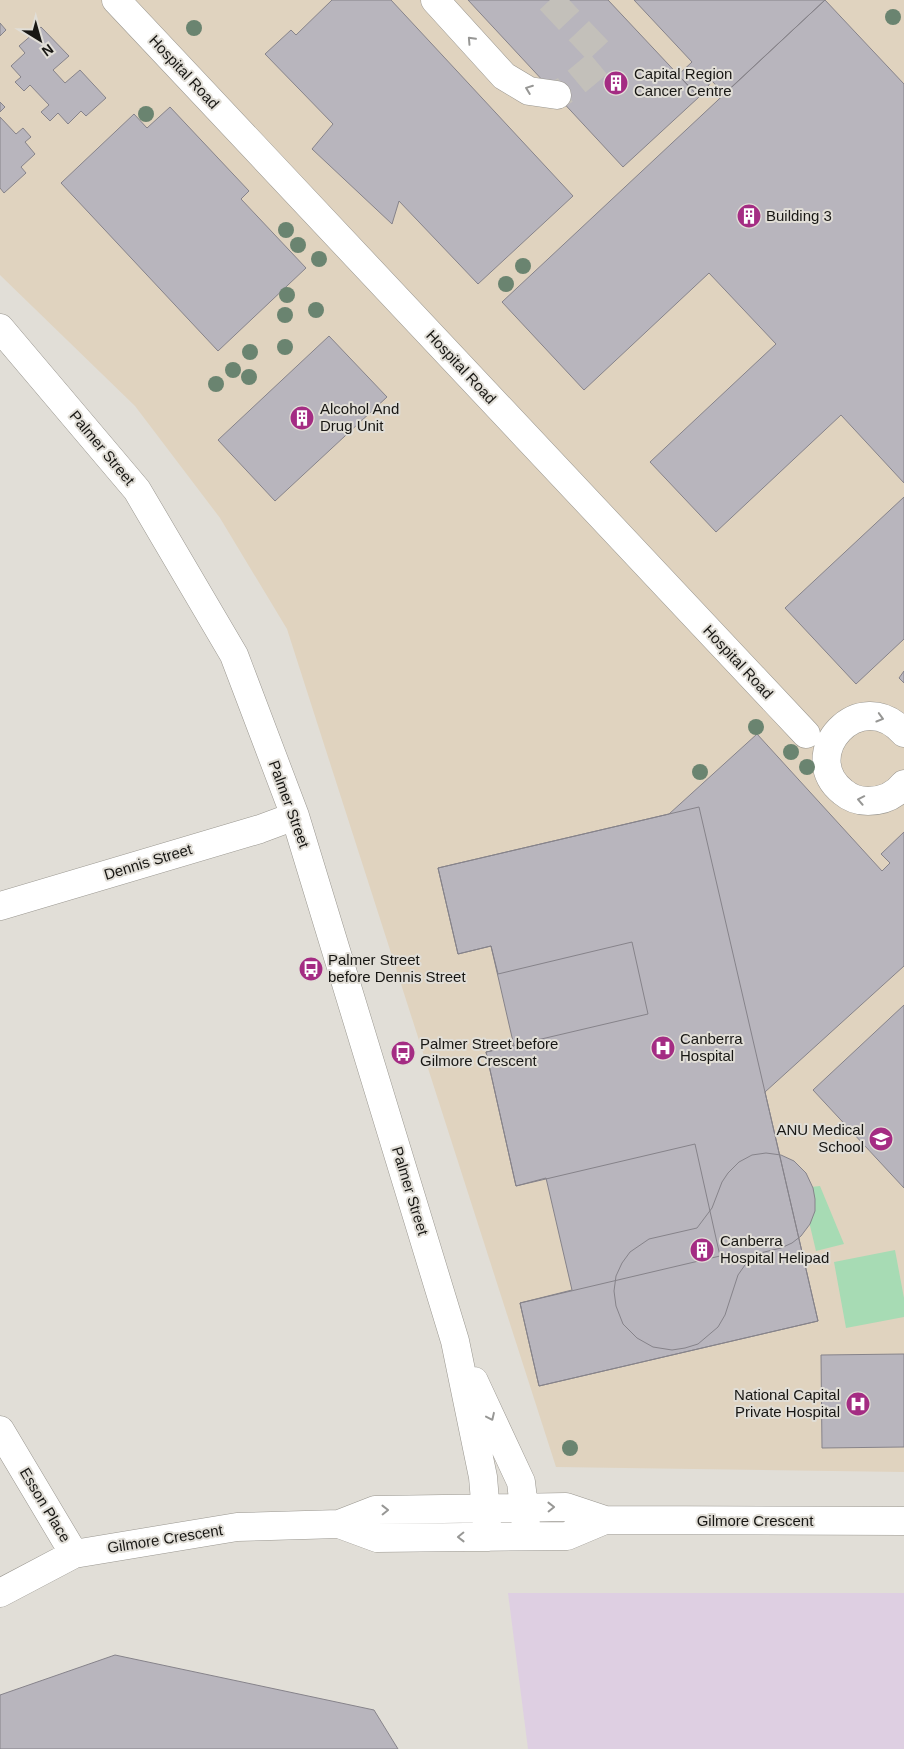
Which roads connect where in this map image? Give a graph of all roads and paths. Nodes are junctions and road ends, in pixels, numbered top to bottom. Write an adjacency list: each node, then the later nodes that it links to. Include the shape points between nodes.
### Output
1 (116, 0): 7 (street, Hospital Road)
2 (438, 1): 3 (street, one-way to 2, via 529,91 504,76)
3 (557, 95)
4 (0, 328): 10 (street, Palmer Street, via 137,490 234,655)
5 (843, 725): 6 (street, one-way to 6, via 870,715 897,724); 7 (street); 8 (street, via 833,735)
6 (904, 732)
7 (806, 734): 8 (street, Hospital Road)
8 (827, 763): 9 (street, Hospital Road, one-way to 8, via 890,797 862,801 849,797 838,788)
9 (904, 784)
10 (295, 816): 11 (street, Dennis Street); 12 (street, Palmer Street)
11 (0, 906)
12 (455, 1341): 14 (street, Palmer Street, via 483,1477); 15 (street, Palmer Street, one-way to 15, via 521,1482)
13 (0, 1430): 21 (street, Esson Place)
14 (485, 1508): 15 (street, Gilmore Crescent); 18 (street, Gilmore Crescent, one-way to 14, via 375,1510); 20 (street, Palmer Street)
15 (524, 1508): 16 (street, Gilmore Crescent, one-way to 16, via 566,1507); 19 (street, Palmer Street)
16 (606, 1520): 17 (street, Gilmore Crescent); 19 (street, Gilmore Crescent, via 567,1536)
17 (904, 1522)
18 (339, 1524): 20 (street, Gilmore Crescent, one-way to 18, via 377,1538); 21 (street, Gilmore Crescent, via 237,1527)
19 (527, 1536): 20 (street, Gilmore Crescent)
20 (488, 1537)
21 (74, 1554): 22 (street, Gilmore Crescent)
22 (0, 1593)

